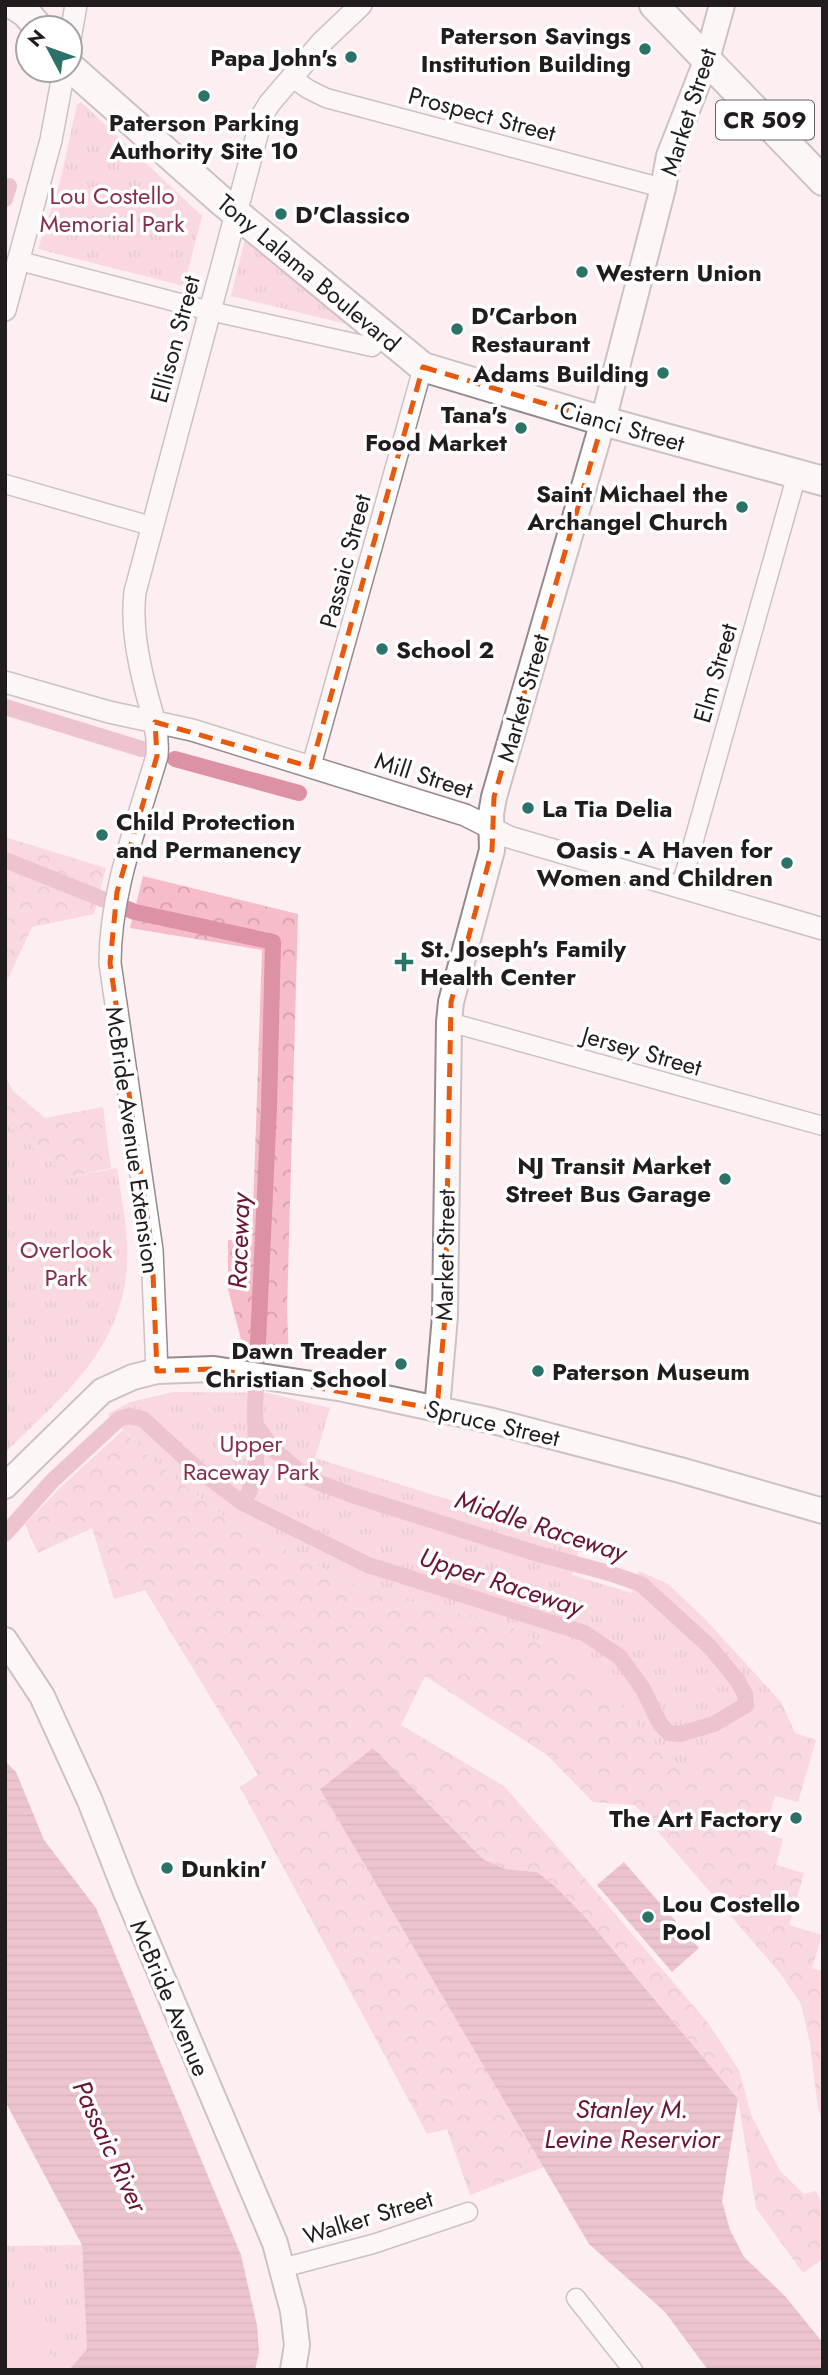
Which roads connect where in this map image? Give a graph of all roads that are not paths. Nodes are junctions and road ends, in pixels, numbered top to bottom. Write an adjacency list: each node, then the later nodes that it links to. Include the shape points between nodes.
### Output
1 (361, 5): 5 (street, Ellison Street)
2 (654, 5): 4 (main road, CR 509)
3 (722, 5): 4 (main road, Market Street)
4 (707, 59): 8 (main road, CR 509); 9 (main road, Market Street, via 669,156)
5 (292, 78): 9 (street, Prospect Street, via 326,98); 10 (street, Ellison Street, via 262,116)
6 (84, 79): 10 (main road, Tony Lalama Boulevard)
7 (61, 84): 11 (street)
8 (823, 181)
9 (663, 188): 16 (main road, Market Street)
10 (235, 213): 13 (street, Ellison Street); 14 (main road, Tony Lalama Boulevard)
11 (19, 261): 12 (street); 13 (street)
12 (5, 310)
13 (210, 311): 14 (street, via 372,347); 19 (street, Ellison Street)
14 (384, 335): 15 (main road, Tony Lalama Boulevard)
15 (423, 367): 16 (main road, Cianci Street); 22 (street, Passaic Street)
16 (603, 421): 17 (main road, Cianci Street); 23 (main road, Market Street, via 495,797)
17 (810, 478): 24 (street, Elm Street)
18 (5, 484): 19 (street)
19 (151, 526): 21 (street, Ellison Street, via 135,592 133,625)
20 (5, 682): 21 (street, Mill Street)
21 (155, 722): 22 (street, Mill Street); 28 (street, McBride Avenue Extension, via 157,756 117,892 110,937 111,973 152,1250)
22 (311, 767): 23 (street, Mill Street, via 465,815)
23 (491, 828): 24 (street, Mill Street); 26 (main road, Market Street, via 492,850)
24 (681, 886): 25 (street, Mill Street)
25 (823, 929)
26 (449, 1022): 27 (street, Jersey Street); 29 (main road, Market Street, via 445,1316)
27 (823, 1126)
28 (157, 1371): 29 (main road, Spruce Street, via 236,1371); 30 (main road, via 102,1391)
29 (437, 1409): 31 (main road, Spruce Street)
30 (5, 1486)
31 (823, 1511)
32 (5, 1640): 34 (main road, McBride Avenue, via 42,1696 90,1801)
33 (468, 2212): 34 (street, Walker Street)
34 (282, 2268): 36 (main road, McBride Avenue, via 297,2345)
35 (576, 2298): 37 (street)
36 (293, 2370)
37 (633, 2370)

